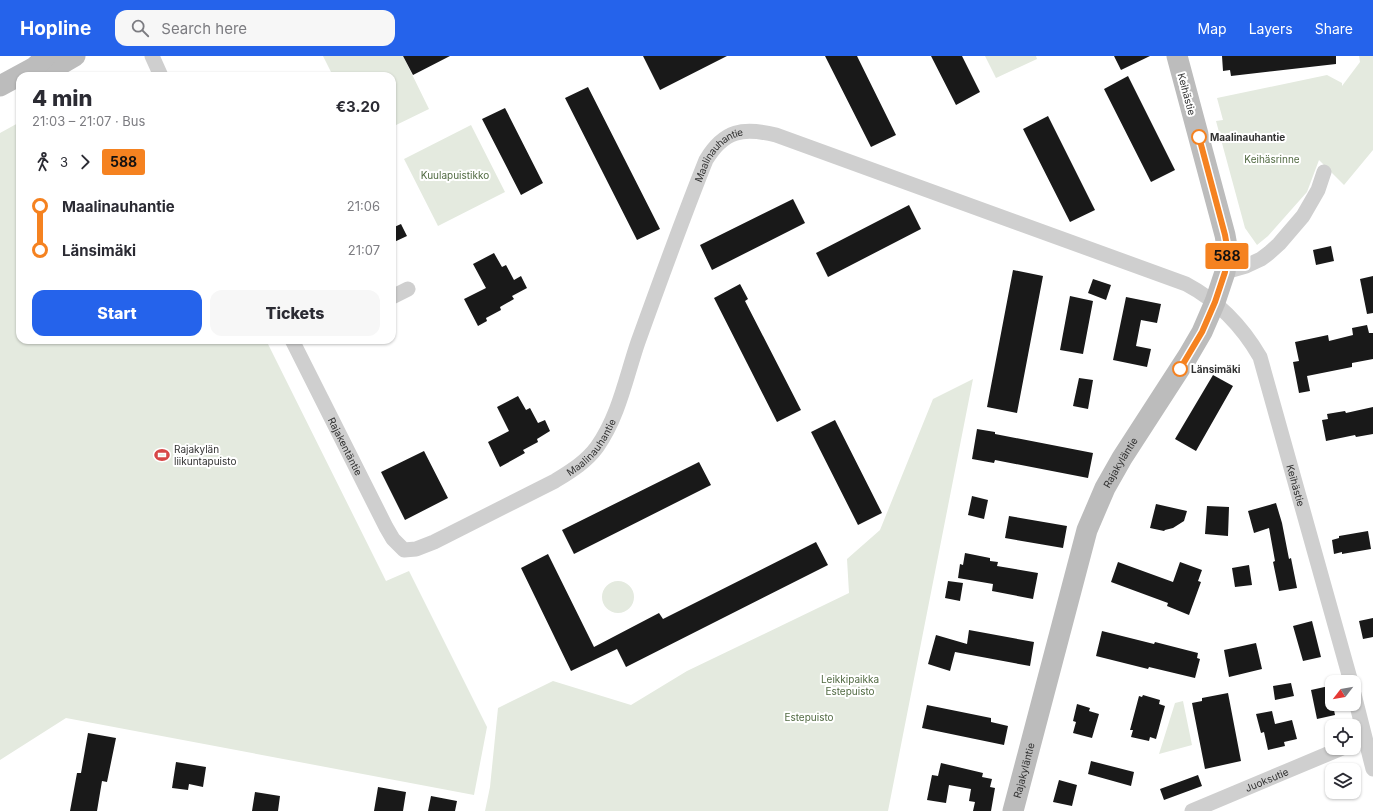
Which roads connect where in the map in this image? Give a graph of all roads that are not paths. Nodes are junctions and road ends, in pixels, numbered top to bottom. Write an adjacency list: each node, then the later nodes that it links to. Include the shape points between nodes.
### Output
1 (75, 56): 4 (street, via 62,63)
2 (1177, 56): 10 (street, Keihästie, via 1225,235 1228,252)
3 (151, 57): 6 (street)
4 (41, 62): 5 (street)
5 (24, 72)
6 (159, 72)
7 (16, 77): 8 (street)
8 (0, 86)
9 (1324, 172): 10 (street, via 1318,190 1303,216 1278,244 1261,259)
10 (1225, 272): 13 (street, Rajakyläntie)
11 (408, 289): 12 (street)
12 (396, 295)
13 (1215, 302): 15 (street, Maalinauhantie, via 1186,284 803,144 759,131 738,132 722,140 706,160 612,420 594,450 574,470 555,481 434,542 416,549); 16 (street, Keihästie, via 1244,332 1260,357); 20 (street, Rajakyläntie, via 1195,344 1105,488 1087,530)
14 (299, 344): 15 (street, Rajakentäntie, via 386,527)
15 (404, 550)
16 (1349, 675)
17 (1361, 742): 19 (street)
18 (1325, 755): 21 (street, Juoksutie)
19 (1373, 769)
20 (1013, 811)
21 (1192, 811)

